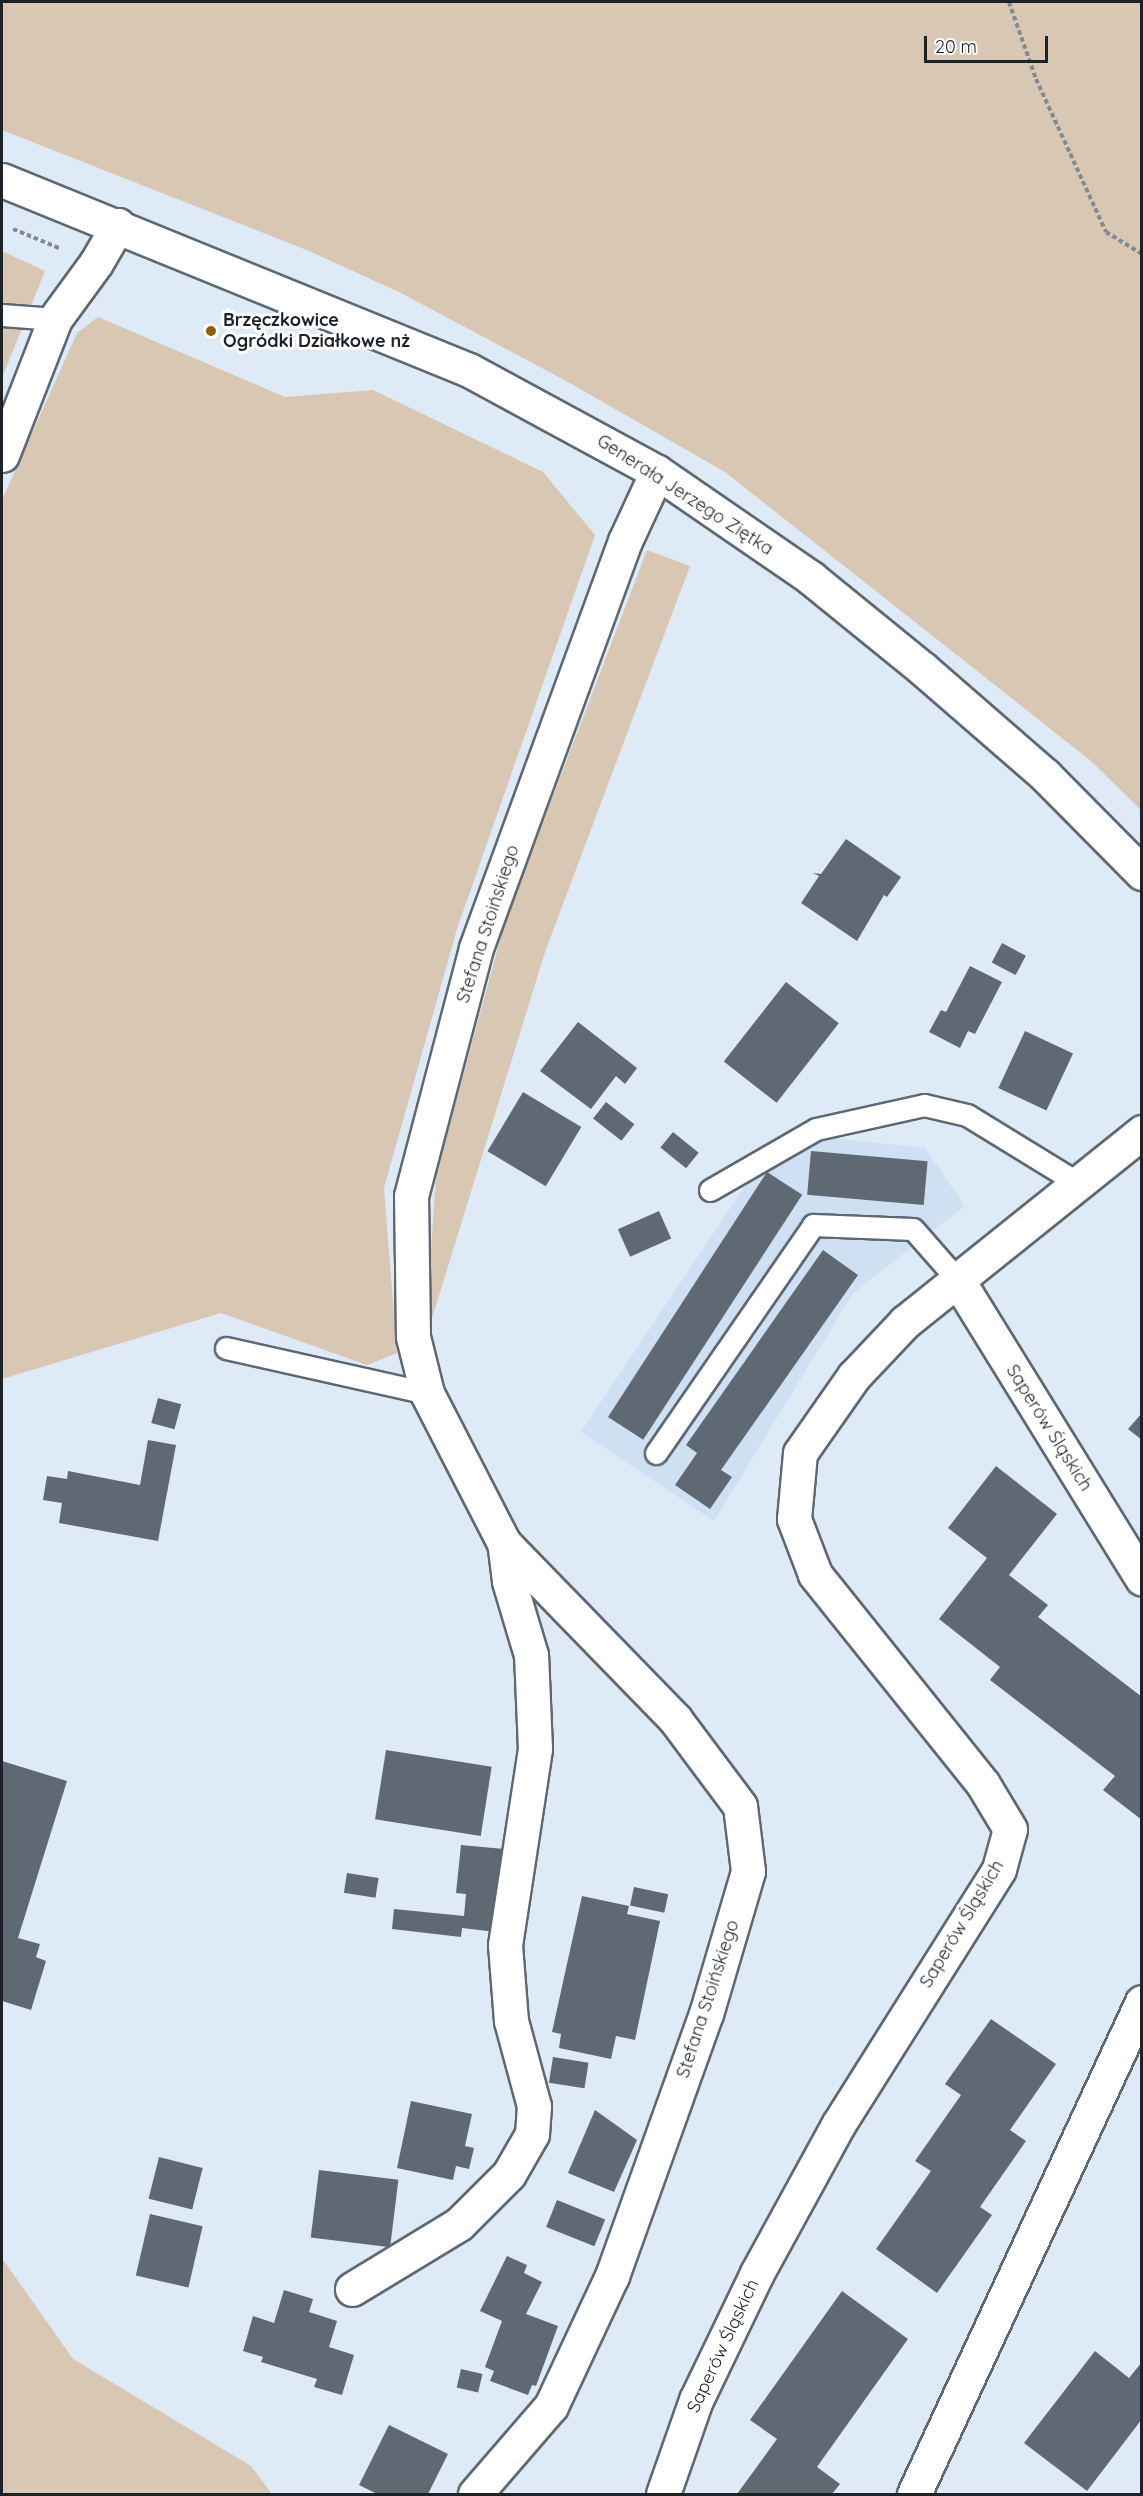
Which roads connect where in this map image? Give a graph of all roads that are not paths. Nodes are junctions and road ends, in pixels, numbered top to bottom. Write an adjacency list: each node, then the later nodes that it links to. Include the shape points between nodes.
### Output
1 (2, 180): 2 (street, Generała Jerzego Ziętka)
2 (117, 225): 4 (street, via 96,263); 6 (street, Generała Jerzego Ziętka, via 469,370)
3 (2, 315): 4 (lane)
4 (55, 319): 5 (street)
5 (2, 454)
6 (657, 472): 7 (street, Generała Jerzego Ziętka, via 811,578 923,669 1045,775); 13 (street, Stefana Stoińskiego, via 625,541 477,948 411,1196 413,1337)
7 (1142, 873)
8 (1142, 1132): 9 (street, Saperów Śląskich)
9 (1078, 1183): 10 (lane, via 968,1115 924,1105 816,1129); 11 (street, Saperów Śląskich)
10 (710, 1190)
11 (957, 1279): 14 (lane, via 913,1229 813,1225); 16 (street, Saperów Śląskich); 20 (street, Saperów Śląskich, via 904,1322 854,1376 800,1453 794,1519 815,1574 983,1784 1010,1829 999,1869 838,2125 757,2273 696,2400)
12 (226, 1348): 13 (lane)
13 (427, 1393): 15 (street, Stefana Stoińskiego)
14 (656, 1453)
15 (504, 1543): 18 (street, Stefana Stoińskiego, via 531,1667 535,1749 506,1945 511,2021 534,2106 532,2134 509,2174 459,2224); 19 (street, Stefana Stoińskiego, via 675,1719 740,1806 748,1871 706,2014 612,2276 552,2406)
16 (1142, 1578)
17 (1142, 2002): 21 (street)
18 (352, 2289)
19 (475, 2494)
20 (663, 2494)
21 (914, 2494)

